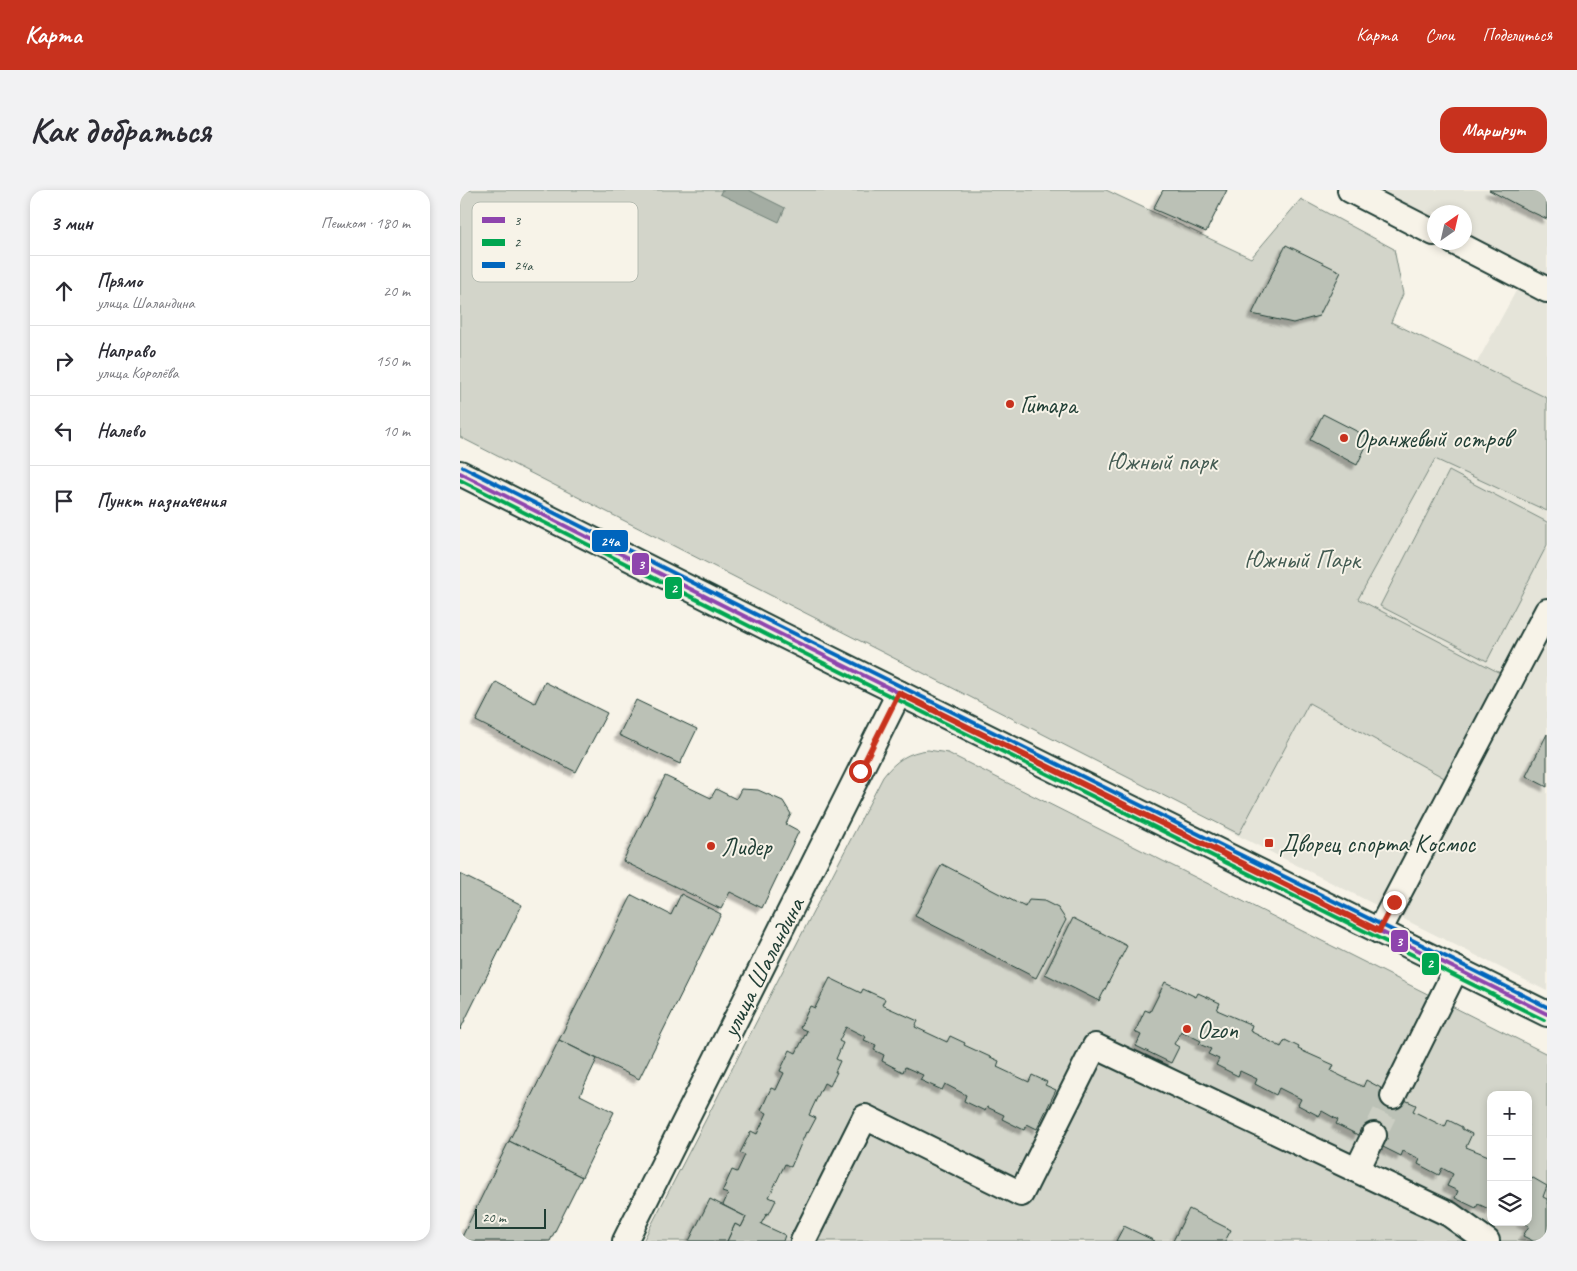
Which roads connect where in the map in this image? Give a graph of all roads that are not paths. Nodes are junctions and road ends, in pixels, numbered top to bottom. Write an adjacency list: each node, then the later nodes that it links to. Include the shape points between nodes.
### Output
1 (1350, 190): 2 (street)
2 (1427, 229)
3 (1470, 250): 4 (street)
4 (1547, 290)
5 (460, 473): 7 (street)
6 (1547, 611): 8 (street)
7 (899, 693): 8 (street); 14 (street, улица Шаландина)
8 (1379, 931): 9 (street)
9 (1456, 969): 10 (street); 11 (street)
10 (1547, 1014)
11 (1394, 1096)
12 (1374, 1135): 13 (street)
13 (1357, 1170): 15 (street, via 1095,1046 1021,1194 865,1117); 16 (street, via 1449,1214)
14 (624, 1241)
15 (804, 1241)
16 (1487, 1241)

